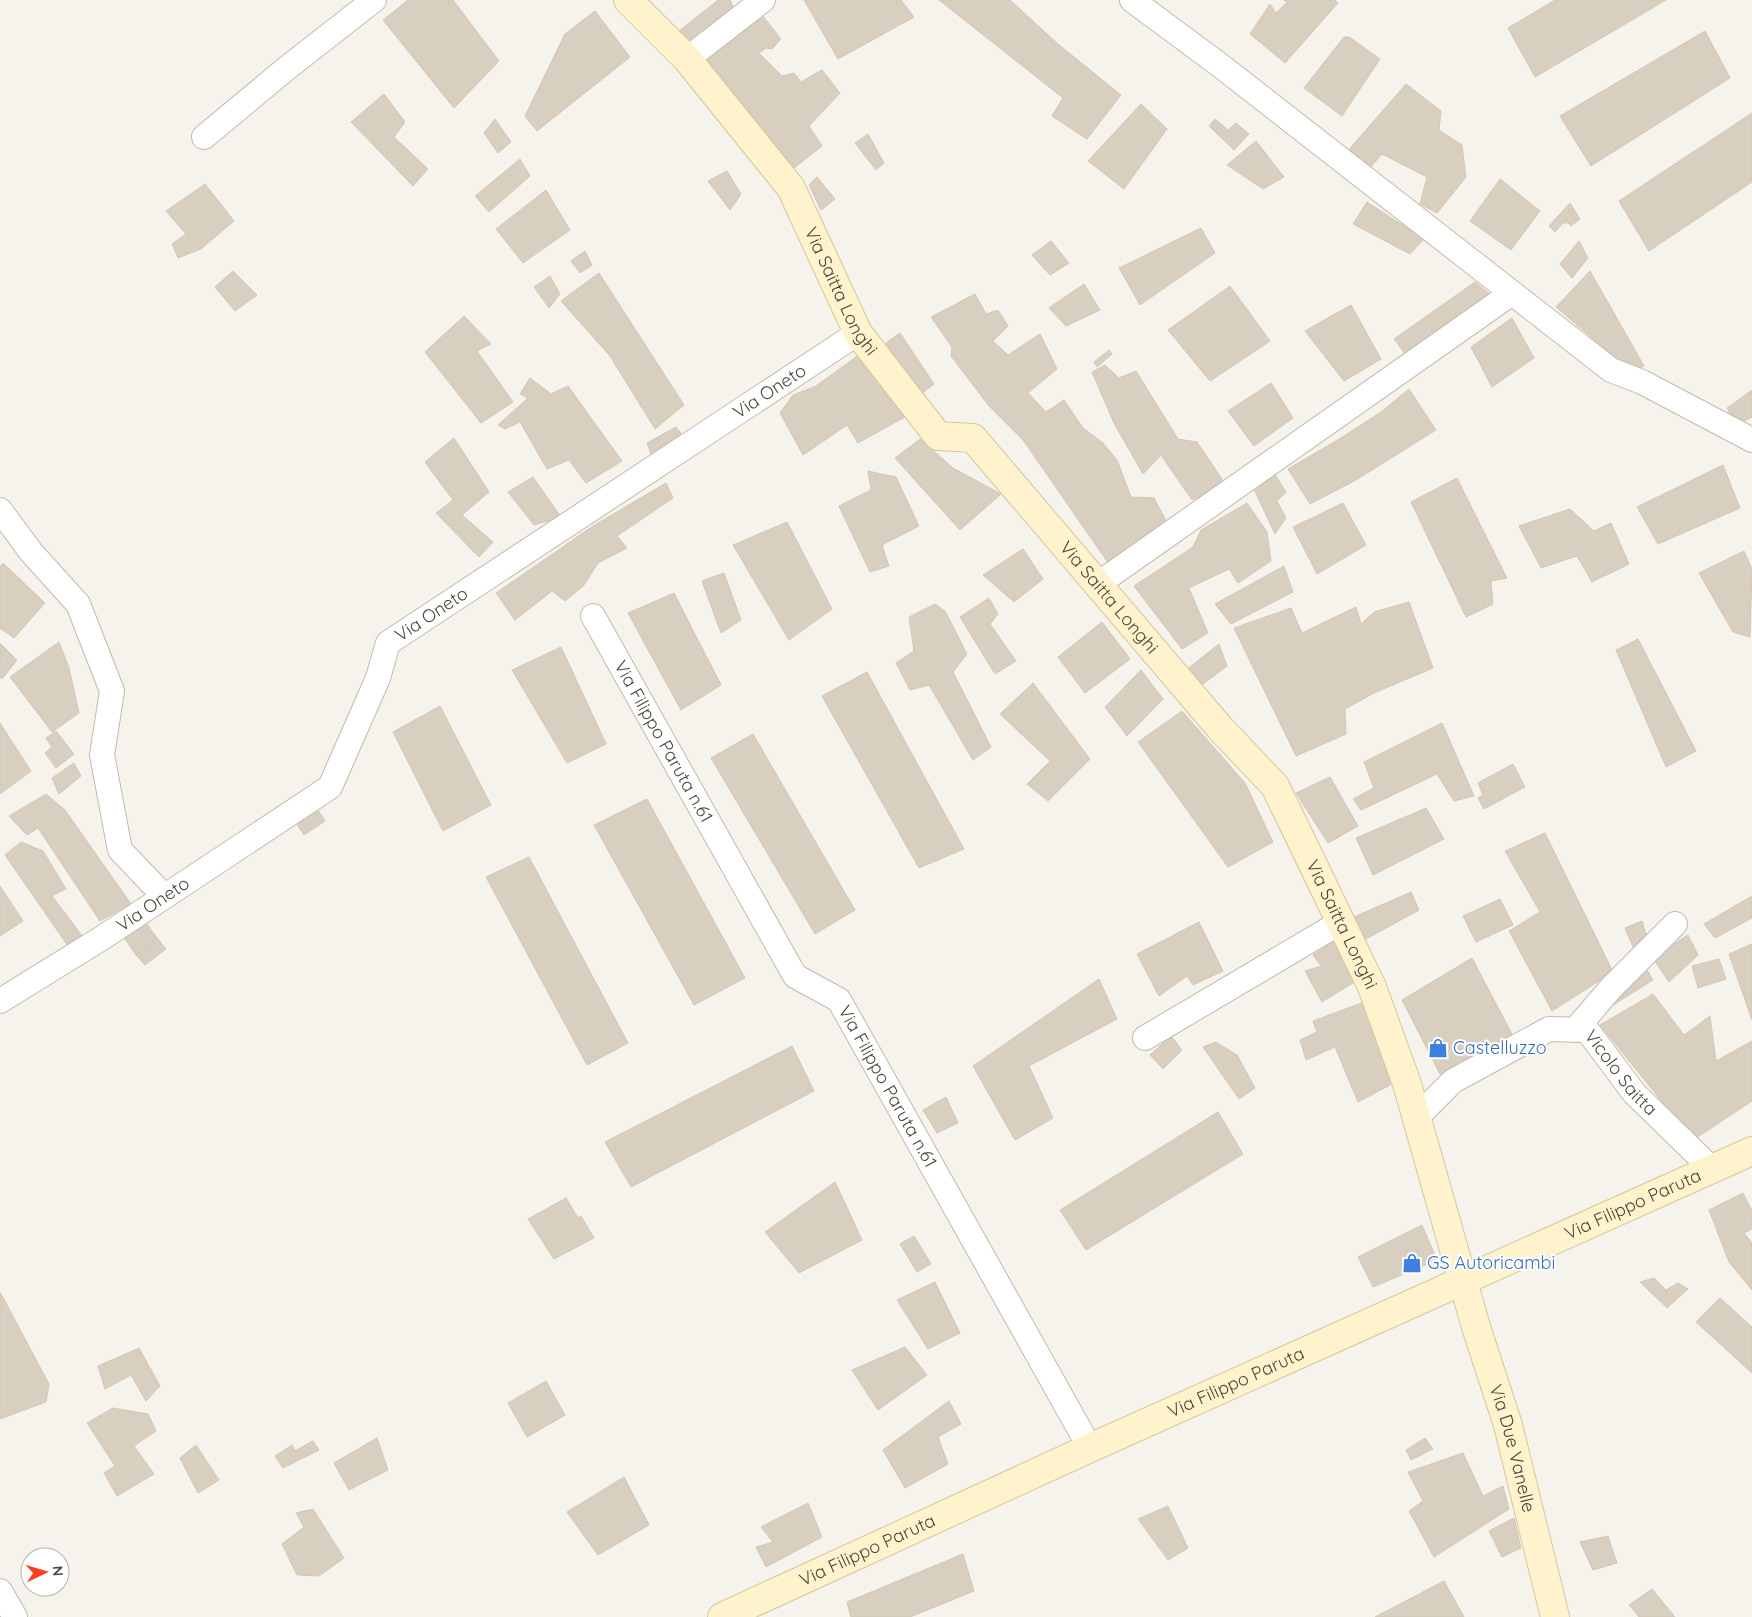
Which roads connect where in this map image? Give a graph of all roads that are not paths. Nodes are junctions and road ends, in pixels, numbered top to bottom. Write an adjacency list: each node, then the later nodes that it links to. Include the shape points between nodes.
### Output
1 (374, 0): 6 (street)
2 (628, 0): 5 (street, Via Saitta Longhi)
3 (763, 0): 5 (street)
4 (1132, 0): 7 (street)
5 (687, 59): 8 (street, Via Saitta Longhi, via 791,188)
6 (204, 137)
7 (1512, 292): 9 (street, via 1611,370 1642,382); 11 (street)
8 (858, 333): 11 (street, Via Saitta Longhi, via 938,436 973,438); 13 (street, Via Oneto, via 388,643 378,678 330,787)
9 (1752, 440)
10 (0, 510): 13 (street, via 30,552 78,604 112,691 102,755 120,850)
11 (1098, 584): 14 (street, Via Saitta Longhi, via 1220,728 1276,786)
12 (593, 616): 23 (street, Via Filippo Paruta n.61, via 795,976 840,1000)
13 (164, 896): 16 (street, Via Oneto)
14 (1341, 922): 18 (street); 19 (street, Via Saitta Longhi, via 1372,987)
15 (1675, 924): 17 (street, via 1611,988)
16 (0, 1001)
17 (1575, 1030): 19 (street, Vicolo Saitta, via 1549,1029 1453,1081); 21 (street, Vicolo Saitta, via 1587,1030 1634,1093)
18 (1146, 1038)
19 (1416, 1118): 22 (street, Via Saitta Longhi)
20 (1752, 1151): 21 (street, Via Filippo Paruta)
21 (1712, 1169): 22 (street, Via Filippo Paruta)
22 (1464, 1282): 23 (street, Via Filippo Paruta); 27 (street, Via Due Vanelle, via 1508,1425)
23 (1090, 1448): 26 (street, Via Filippo Paruta)
24 (0, 1591): 25 (street)
25 (15, 1617)
26 (722, 1617)
27 (1555, 1617)

